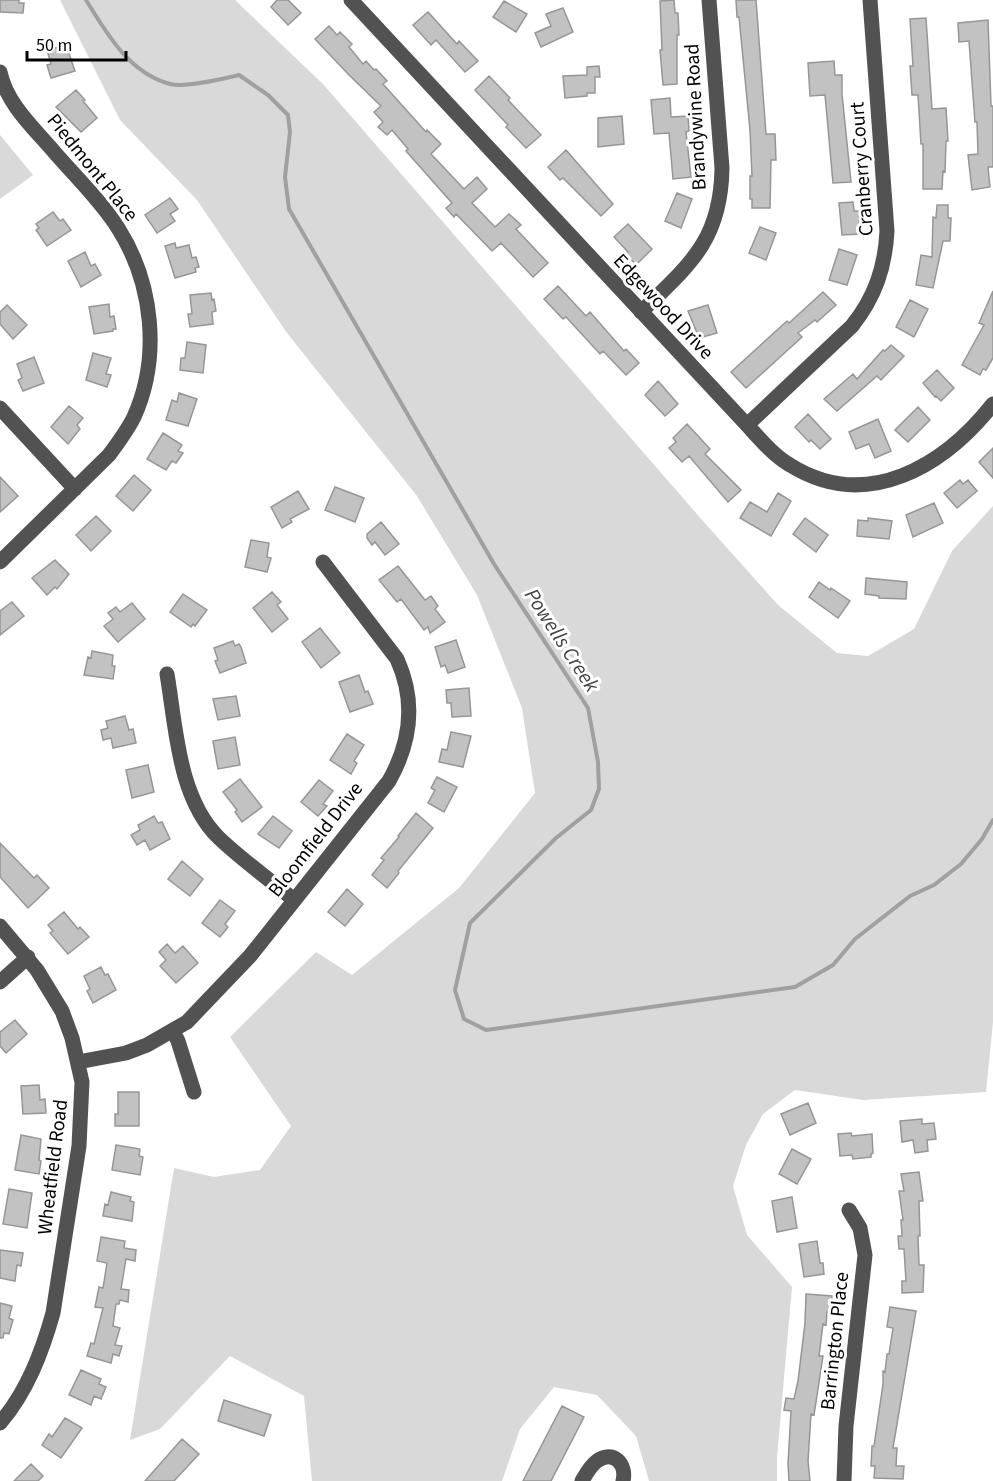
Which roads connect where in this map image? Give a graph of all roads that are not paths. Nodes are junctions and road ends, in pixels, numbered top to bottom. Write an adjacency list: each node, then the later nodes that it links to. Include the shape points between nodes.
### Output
1 (351, 0): 5 (street, Edgewood Drive)
2 (709, 0): 5 (street, Brandywine Road, via 722,168 718,209 694,258)
3 (870, 0): 8 (street, Cranberry Court, via 887,231 882,272 865,310 852,326)
4 (0, 72): 9 (street, Piedmont Place, via 9,99 117,228 130,249 147,300 150,345 142,395 123,437)
5 (641, 312): 8 (street, Edgewood Drive)
6 (993, 404): 8 (street, Edgewood Drive, via 963,436 921,468 903,477 862,486 832,483 809,475 774,453)
7 (0, 408): 9 (street)
8 (747, 425)
9 (75, 489): 10 (street, Piedmont Place)
10 (0, 562)
11 (323, 562): 13 (street, Bloomfield Drive, via 397,659 408,692 408,731 389,781)
12 (167, 674): 13 (street, via 183,768 195,806 218,838)
13 (294, 900): 17 (street, Bloomfield Drive, via 219,990)
14 (0, 926): 15 (street, Wheatfield Road)
15 (28, 957): 16 (street); 18 (street, Wheatfield Road, via 62,1011)
16 (0, 982)
17 (173, 1032): 18 (street, Bloomfield Drive, via 126,1053); 19 (street)
18 (78, 1062): 21 (street, Wheatfield Road, via 82,1082 79,1146 53,1313 34,1369)
19 (194, 1092)
20 (849, 1210): 26 (street, Barrington Place, via 860,1228 865,1255 844,1445)
21 (0, 1423)
22 (593, 1465): 23 (street); 24 (street); 25 (street, via 605,1457 613,1458 623,1467)
23 (582, 1481)
24 (592, 1481)
25 (623, 1481)
26 (844, 1481)

